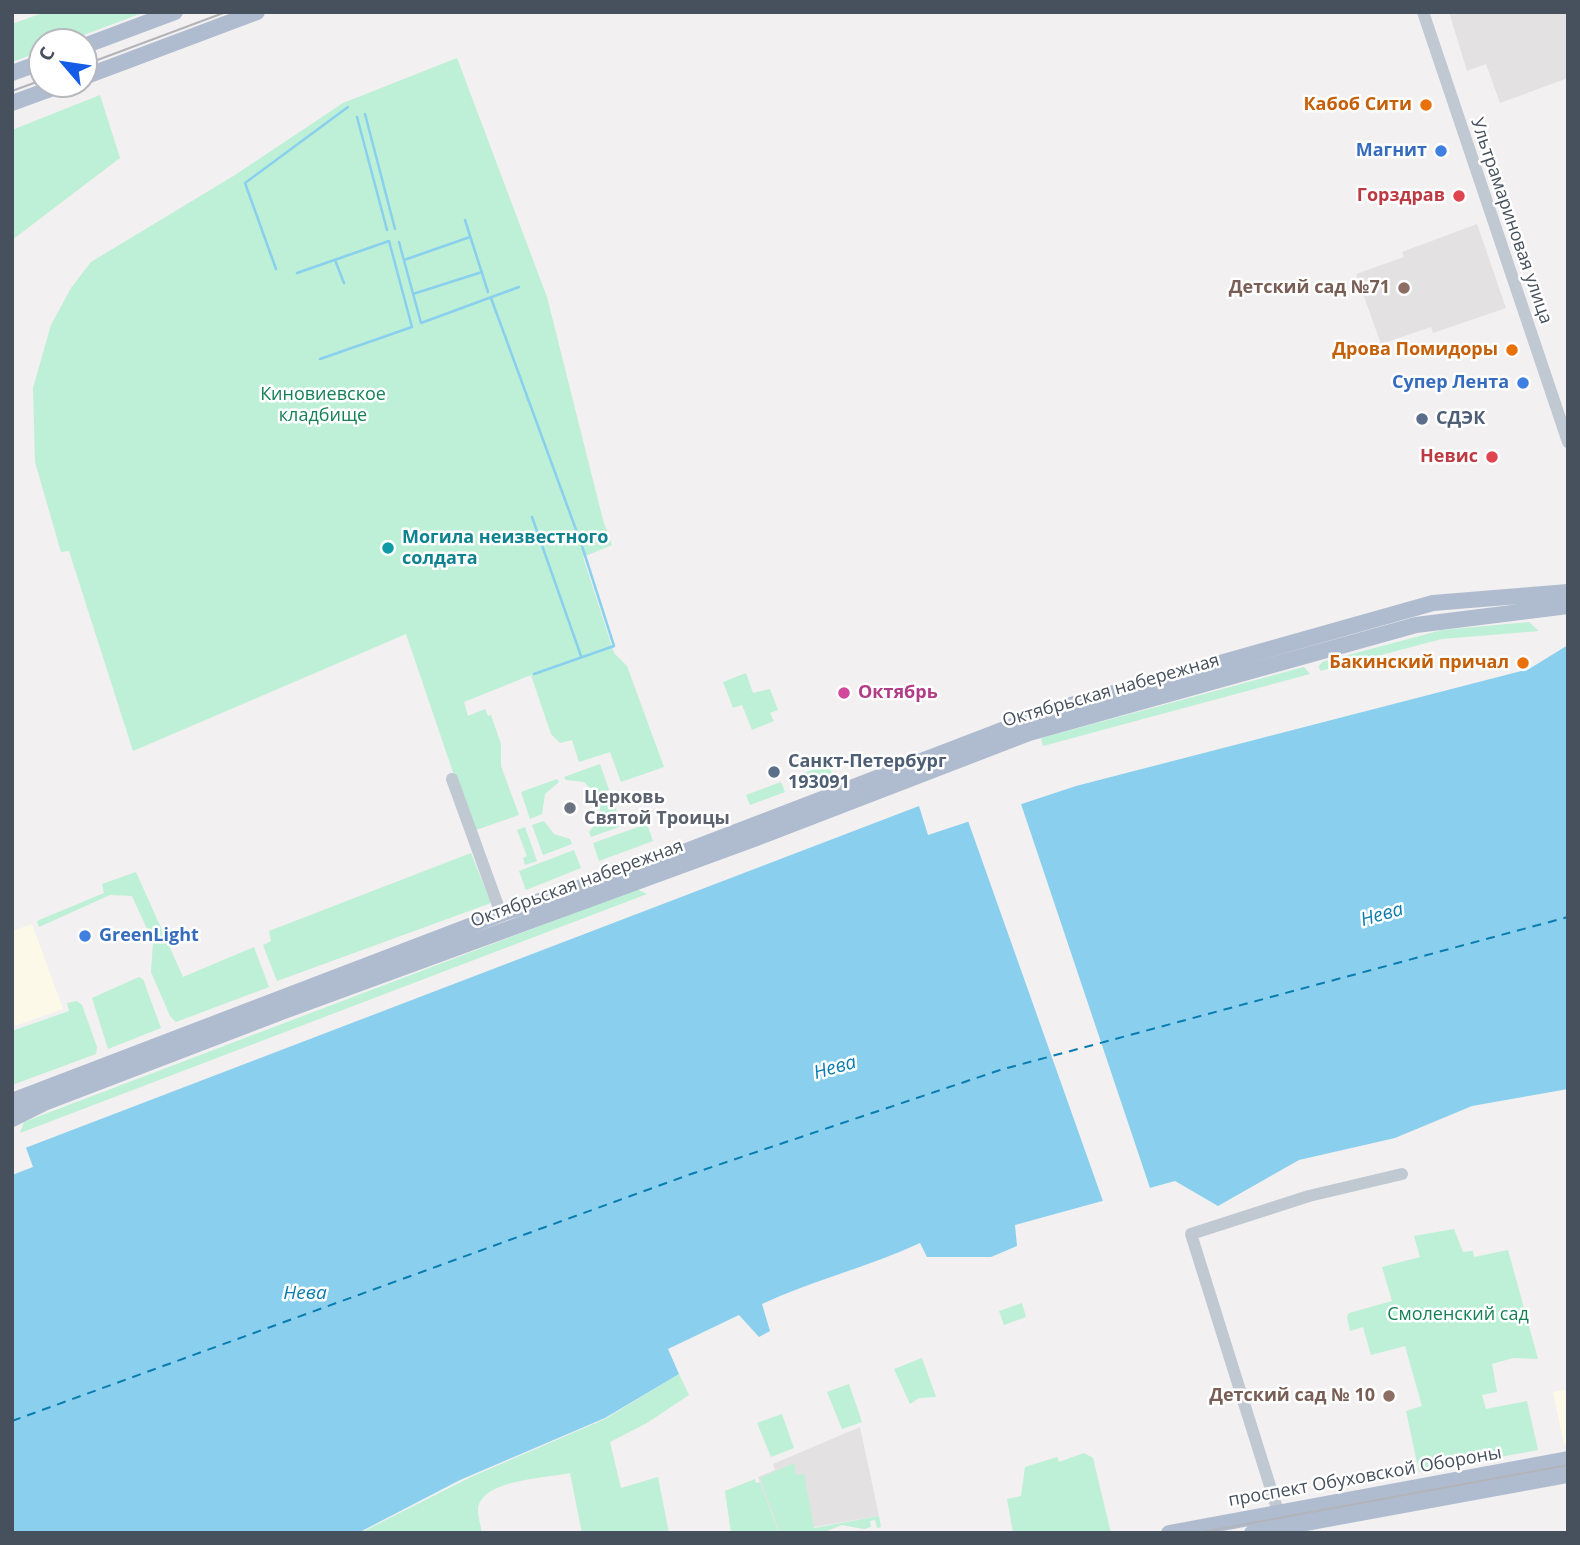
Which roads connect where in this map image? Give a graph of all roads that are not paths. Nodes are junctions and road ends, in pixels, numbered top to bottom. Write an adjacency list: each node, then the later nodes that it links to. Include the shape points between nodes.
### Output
1 (175, 12): 4 (main road)
2 (257, 12): 5 (main road)
3 (1423, 12): 6 (street, Ультрамариновая улица)
4 (98, 41)
5 (98, 72)
6 (1568, 442)
7 (1568, 592): 10 (main road, Октябрьская набережная, via 1433,603 1057,709 676,855)
8 (1568, 606): 12 (main road, Октябрьская набережная, via 1416,625 1029,733 284,1011)
9 (452, 779): 10 (street)
10 (501, 914): 11 (main road, Октябрьская набережная)
11 (12, 1101)
12 (12, 1119)
13 (1402, 1174): 16 (street, via 1309,1196 1191,1234)
14 (1568, 1459): 16 (main road, проспект Обуховской Обороны)
15 (1568, 1475): 16 (main road, проспект Обуховской Обороны)
16 (1280, 1520): 17 (main road, проспект Обуховской Обороны); 19 (main road, проспект Обуховской Обороны)
17 (1200, 1530): 18 (main road, проспект Обуховской Обороны)
18 (1169, 1533)
19 (1252, 1533)

